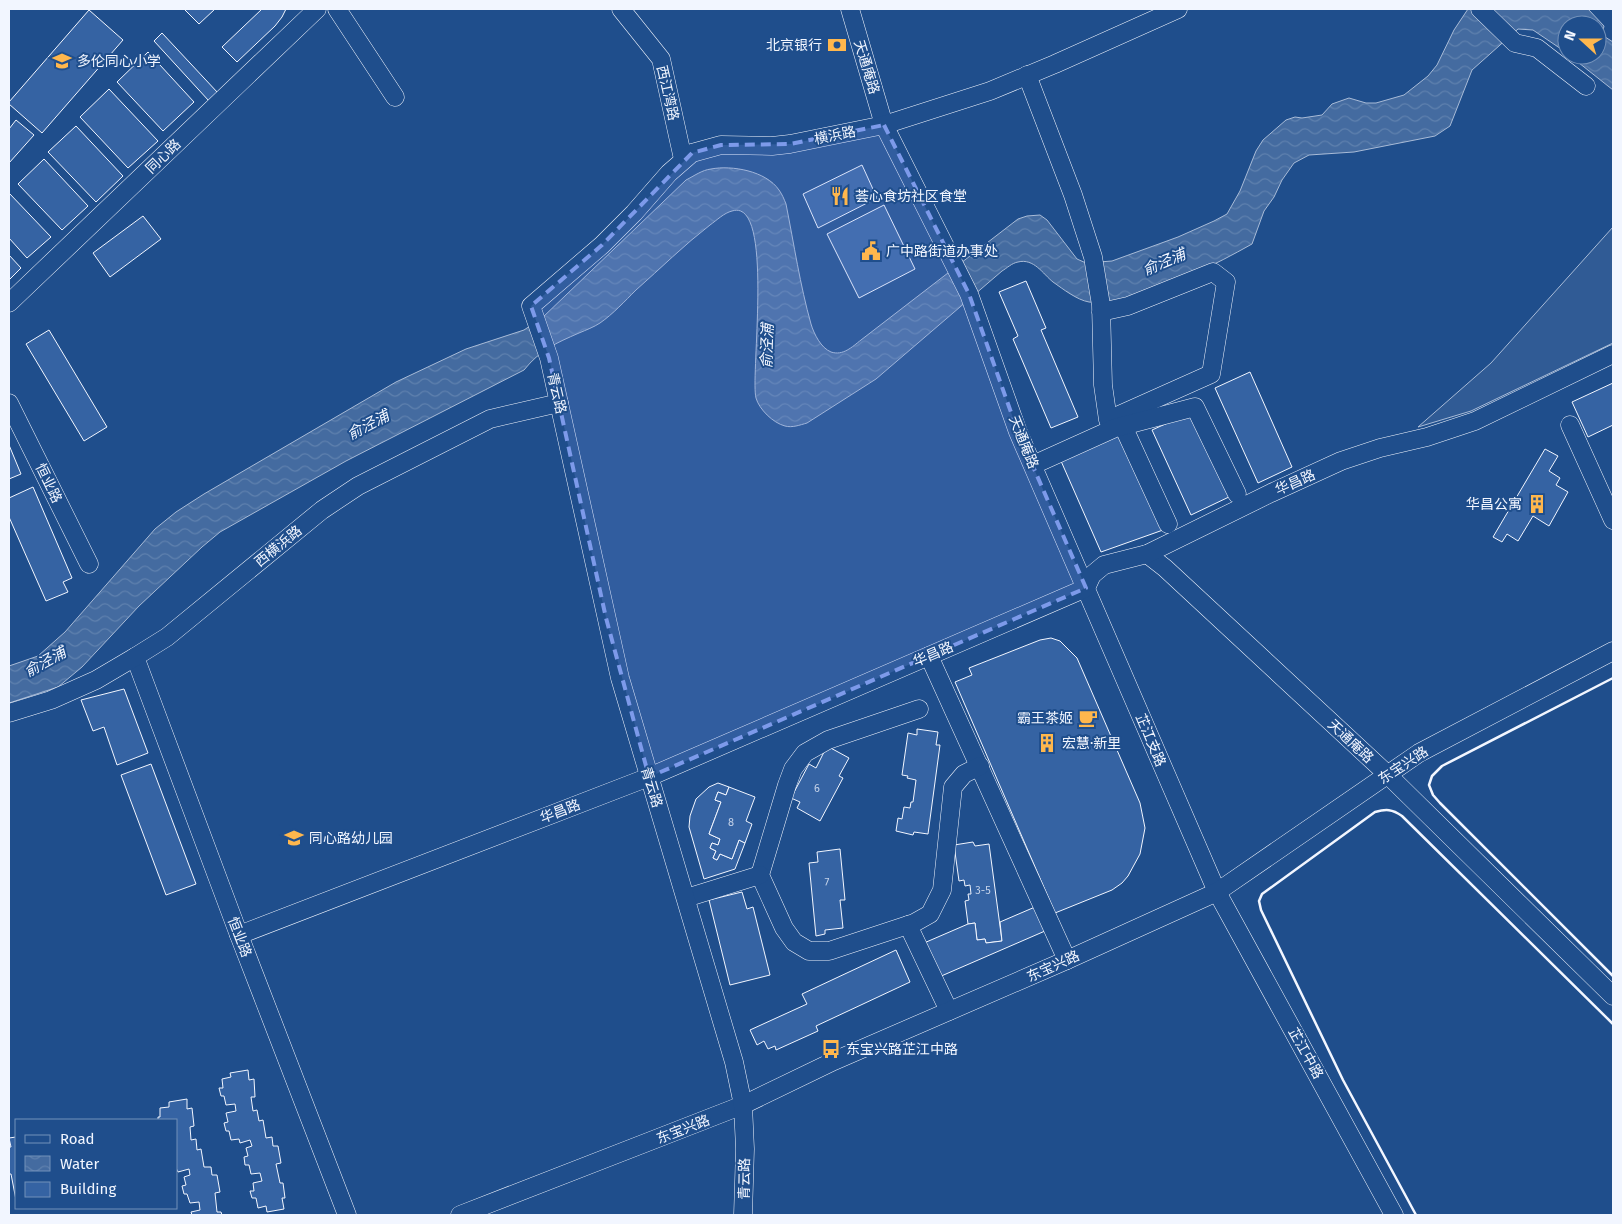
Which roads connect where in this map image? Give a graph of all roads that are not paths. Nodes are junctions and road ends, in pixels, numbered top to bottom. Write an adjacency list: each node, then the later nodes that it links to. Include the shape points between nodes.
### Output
1 (317, 9): 12 (street, 同心路)
2 (337, 9): 9 (street)
3 (621, 9): 11 (street, 西江湾路, via 661,59)
4 (850, 9): 10 (street, 天通庵路)
5 (1178, 9): 7 (street, 横浜路)
6 (1480, 9): 8 (street, via 1515,43 1537,48)
7 (1027, 76): 10 (street, 横浜路); 13 (street, via 1093,257)
8 (1586, 86)
9 (395, 98)
10 (884, 125): 11 (street, 横浜路, via 790,144 720,145 698,151); 20 (street, 天通庵路, via 969,294)
11 (683, 160): 14 (street, 横浜路, via 602,245)
12 (9, 303)
13 (1101, 308): 13 (street, via 1103,385 1108,420 1211,374 1226,282 1213,272 1128,306)
14 (533, 309): 17 (street, 青云路)
15 (1613, 354): 24 (street, 华昌路, via 1475,421 1341,461)
16 (9, 403): 25 (street, 恒业路)
17 (559, 403): 29 (street, 西横浜路, via 490,419 358,486 292,533 167,637); 34 (street, 青云路, via 620,678)
18 (1570, 425): 22 (street)
19 (1123, 426): 20 (street); 21 (street, via 1195,407); 23 (street)
20 (1033, 465): 26 (street, 天通庵路)
21 (1237, 494)
22 (1613, 520)
23 (1168, 524)
24 (1148, 554): 26 (street, 华昌路, via 1104,565 1092,575); 33 (street, 天通庵路)
25 (88, 564)
26 (1086, 588): 28 (street, 华昌路); 36 (street, 芷江支路)
27 (1613, 651): 33 (street, 东宝兴路, via 1419,753)
28 (929, 656): 32 (street); 34 (street, 华昌路)
29 (135, 657): 31 (street, 西横浜路, via 96,680 51,700); 39 (street, 恒业路)
30 (919, 709): 35 (street, via 828,740 806,753 793,769)
31 (9, 713)
32 (980, 766): 38 (street, via 964,774 953,787 942,890 930,914); 40 (street)
33 (1387, 774): 36 (street, 东宝兴路); 41 (street, 天通庵路)
34 (649, 776): 37 (street, 青云路); 39 (street, 华昌路)
35 (760, 875): 37 (street); 38 (street, via 784,928 794,942 810,951 829,952)
36 (1217, 892): 40 (street, 东宝兴路); 47 (street, 芷江中路)
37 (686, 898): 43 (street, 青云路, via 734,1062)
38 (908, 925): 42 (street)
39 (239, 935): 44 (street, 恒业路)
40 (1067, 960): 42 (street, 东宝兴路)
41 (1613, 996)
42 (949, 1010): 43 (street, 东宝兴路)
43 (743, 1105): 45 (street, 东宝兴路); 46 (street, 青云路)
44 (347, 1215)
45 (460, 1215)
46 (743, 1215)
47 (1394, 1215)

